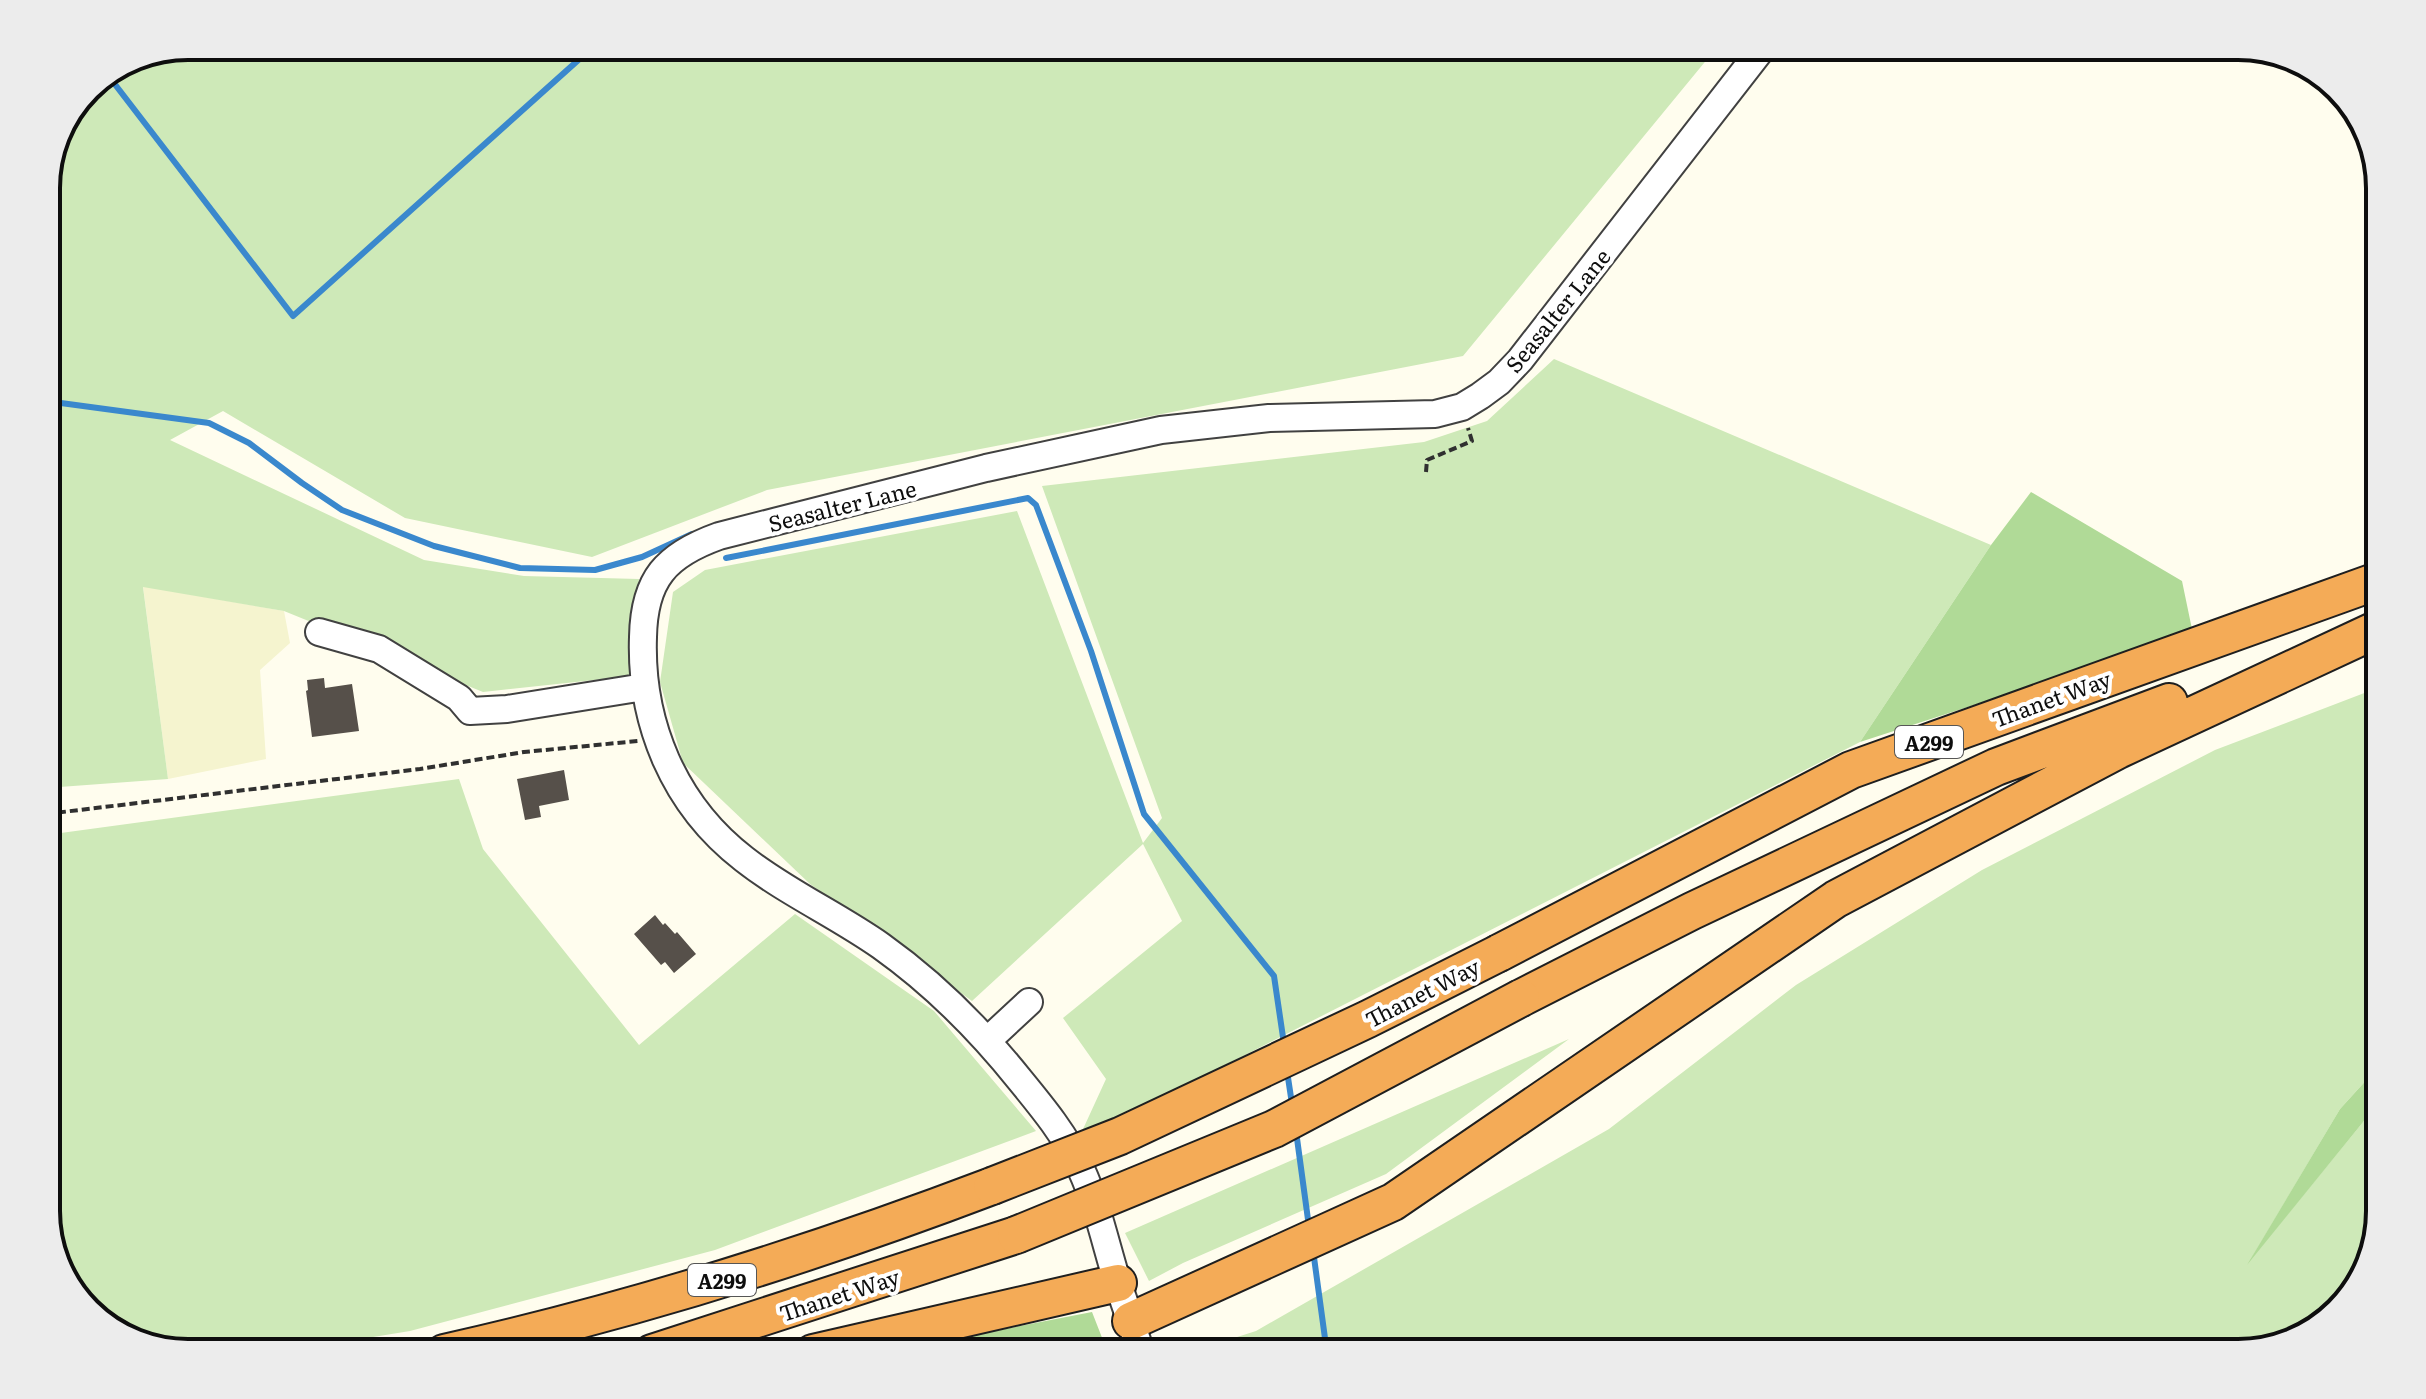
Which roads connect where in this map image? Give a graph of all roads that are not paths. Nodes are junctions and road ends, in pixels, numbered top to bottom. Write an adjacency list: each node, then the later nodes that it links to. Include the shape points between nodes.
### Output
1 (1753, 60): 6 (street, Seasalter Lane, via 1520,360 1462,407 1435,414 1269,418 1161,430 719,536 675,557 651,585 643,624)
2 (2366, 585): 11 (highway, Thanet Way / A299, bridge, via 1851,770 1368,1019 1120,1136 806,1254)
3 (2366, 630): 12 (highway, Thanet Way / A299, bridge, via 1996,767 1692,911 1274,1129 1016,1235)
4 (319, 632): 6 (street, via 379,649 459,698 470,711)
5 (2366, 632): 10 (highway, via 2118,750 1836,899 1393,1202 1311,1238)
6 (644, 687): 8 (street, Seasalter Lane, via 655,737 685,796 726,844 885,949)
7 (1029, 1002): 8 (street)
8 (987, 1041): 9 (street, Seasalter Lane, via 1057,1126 1081,1169)
9 (1118, 1283): 10 (street, Seasalter Lane); 13 (highway)
10 (1136, 1337)
11 (508, 1339)
12 (695, 1339)
13 (874, 1339)

